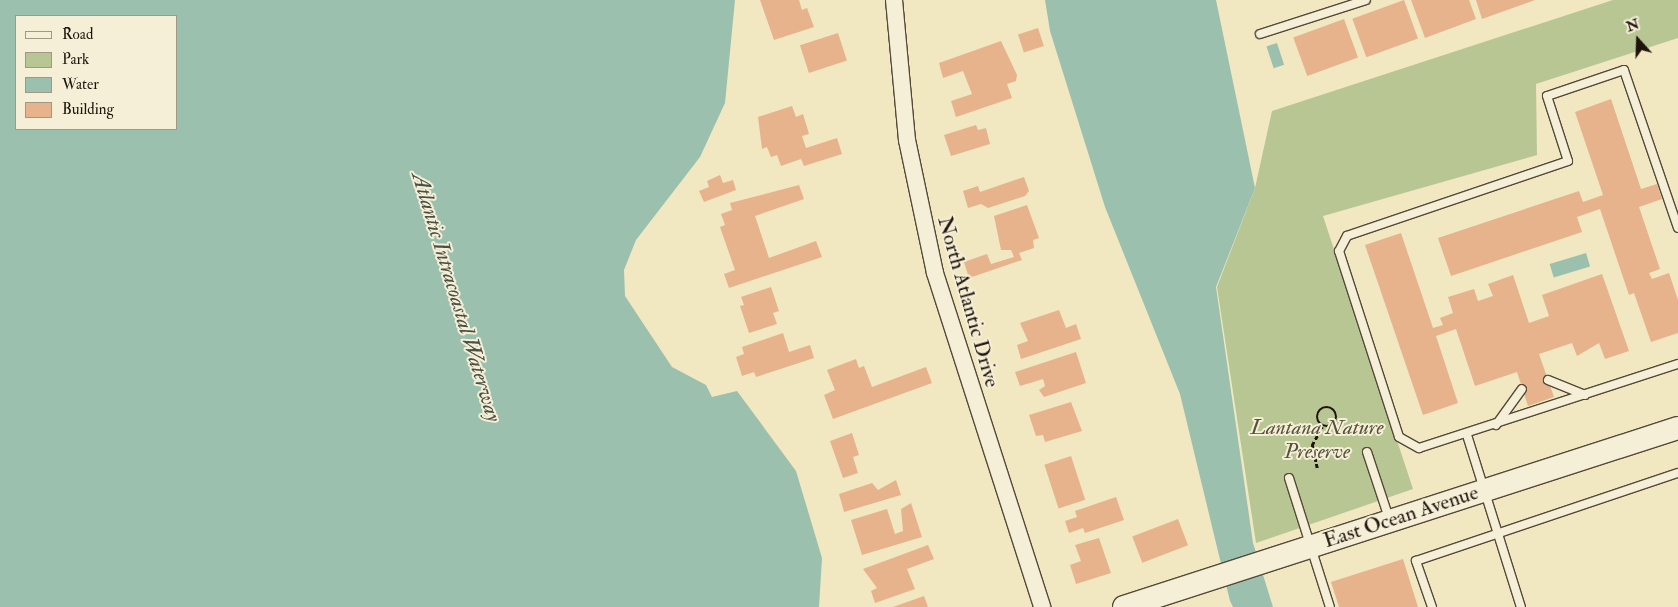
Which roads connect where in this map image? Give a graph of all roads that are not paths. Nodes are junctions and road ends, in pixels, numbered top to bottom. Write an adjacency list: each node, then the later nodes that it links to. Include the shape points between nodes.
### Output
1 (894, 0): 19 (street, North Atlantic Drive, via 907,140 935,273)
2 (1366, 0): 3 (lane)
3 (1260, 34)
4 (1678, 228): 11 (lane, via 1624,70 1547,96 1568,161 1347,236 1339,252 1399,438 1419,448)
5 (1678, 364): 8 (lane)
6 (1548, 380): 8 (lane)
7 (1522, 389): 9 (lane)
8 (1585, 395): 9 (lane)
9 (1496, 425): 11 (lane)
10 (1678, 428): 15 (main road, East Ocean Avenue)
11 (1467, 435): 15 (lane)
12 (1367, 452): 16 (lane)
13 (1678, 473): 17 (lane)
14 (1289, 478): 18 (lane)
15 (1484, 490): 16 (main road, East Ocean Avenue); 17 (lane)
16 (1390, 521): 18 (main road, East Ocean Avenue)
17 (1497, 534): 22 (lane, via 1416,561); 23 (lane)
18 (1312, 546): 20 (main road, East Ocean Avenue); 21 (lane)
19 (1042, 607)
20 (1124, 607)
21 (1330, 607)
22 (1432, 607)
23 (1521, 607)

